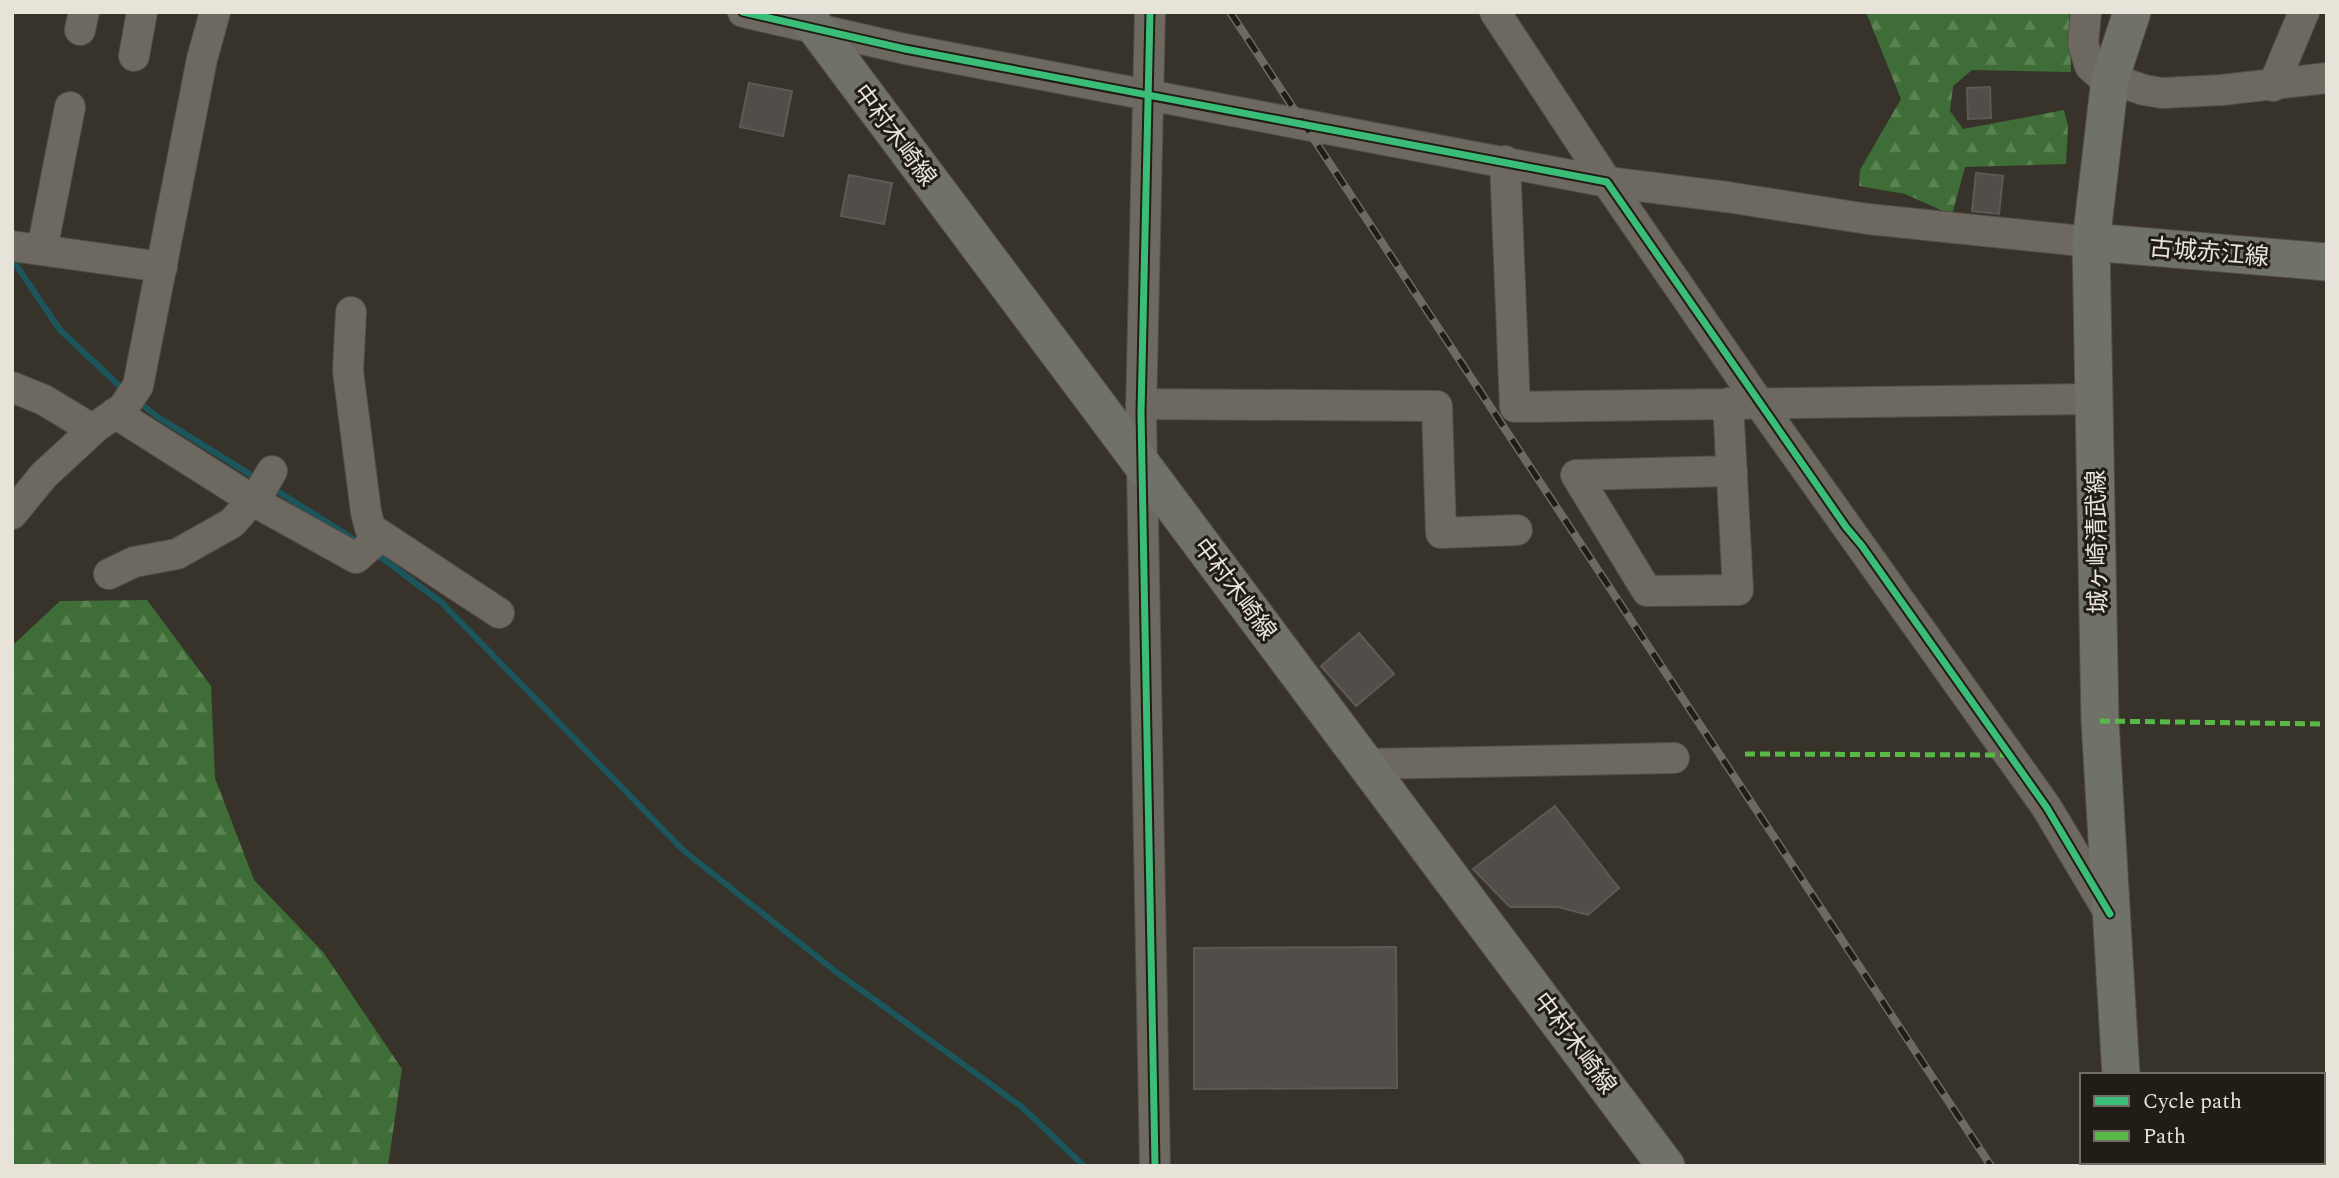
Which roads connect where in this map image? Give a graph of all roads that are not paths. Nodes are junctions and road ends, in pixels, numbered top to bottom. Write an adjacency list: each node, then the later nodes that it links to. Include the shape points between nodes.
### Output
1 (142, 12): 11 (street)
2 (215, 12): 12 (street)
3 (234, 12): 12 (street)
4 (743, 12): 10 (street)
5 (1150, 12): 16 (street)
6 (1495, 12): 19 (street)
7 (2085, 12): 14 (street, via 2083,44 2090,66)
8 (2132, 12): 14 (main road, 城ヶ崎清武線)
9 (2304, 12): 15 (street)
10 (810, 21): 16 (street); 32 (main road, 中村木崎線)
11 (134, 56)
12 (202, 58): 24 (street)
13 (2327, 78): 15 (street)
14 (2110, 79): 15 (street, via 2162,93); 20 (main road, 城ヶ崎清武線)
15 (2273, 86)
16 (1149, 94): 18 (street); 30 (street)
17 (70, 107): 22 (street)
18 (1506, 161): 19 (street); 29 (street, via 1515,407)
19 (1607, 182): 20 (street, via 1868,219); 28 (street)
20 (2091, 242): 23 (main road, 古城赤江線); 27 (main road, 城ヶ崎清武線)
21 (12, 246): 22 (street)
22 (42, 250): 24 (street)
23 (2327, 262)
24 (162, 267): 31 (street)
25 (351, 312): 37 (street, via 348,371 366,512 370,528)
26 (12, 387): 31 (street, via 44,400)
27 (2094, 399): 28 (street); 42 (main road, 城ヶ崎清武線, via 2100,721)
28 (1759, 402): 29 (street); 42 (street, via 2048,808)
29 (1728, 403): 33 (street)
30 (1141, 404): 32 (street); 36 (street, via 1437,406 1441,533)
31 (117, 409): 34 (street); 35 (street, via 44,475)
32 (1142, 464): 41 (main road, 中村木崎線); 44 (street)
33 (1732, 471): 33 (street, via 1738,590 1647,591 1576,475)
34 (262, 487): 37 (street, via 356,558); 38 (street, via 232,523 177,554 134,562)
35 (12, 513)
36 (1517, 530)
37 (381, 536): 39 (street)
38 (109, 573)
39 (499, 613)
40 (1674, 758): 41 (street)
41 (1366, 764): 45 (main road, 中村木崎線)
42 (2110, 914): 43 (main road, 城ヶ崎清武線)
43 (2121, 1073)
44 (1154, 1166)
45 (1666, 1166)

